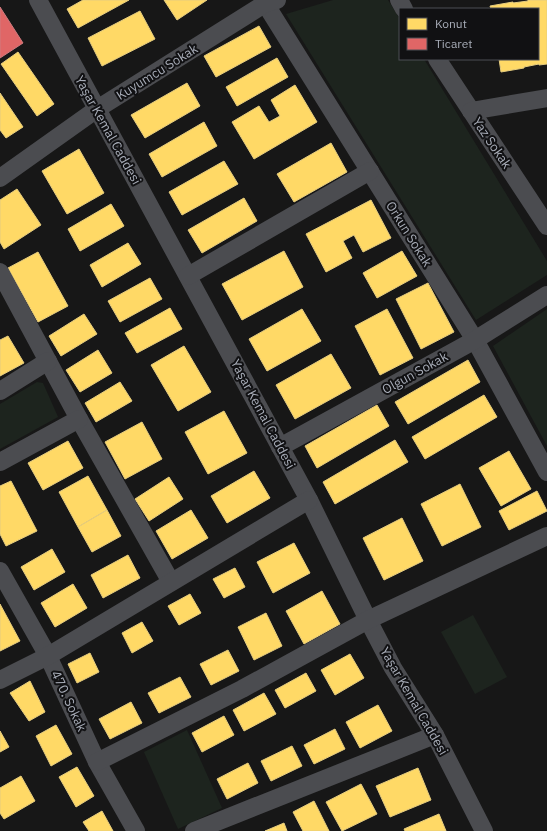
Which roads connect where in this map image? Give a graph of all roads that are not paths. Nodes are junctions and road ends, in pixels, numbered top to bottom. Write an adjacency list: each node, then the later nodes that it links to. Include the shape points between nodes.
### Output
1 (38, 0): 5 (street, Yaşar Kemal Caddesi)
2 (269, 1): 5 (street, Kuyumcu Sokak); 7 (street, Orkun Sokak)
3 (438, 60): 6 (street, Yaz Sokak)
4 (547, 98): 6 (street)
5 (97, 109): 8 (street, Kuyumcu Sokak); 11 (street, Yaşar Kemal Caddesi)
6 (471, 111): 9 (street, Yaz Sokak)
7 (370, 171): 11 (street); 13 (street, Orkun Sokak)
8 (0, 178)
9 (547, 226)
10 (0, 272): 14 (street)
11 (188, 276): 17 (street, Yaşar Kemal Caddesi)
12 (547, 296): 13 (street, Olgun Sokak)
13 (475, 340): 17 (street, Olgun Sokak); 19 (street, Orkun Sokak)
14 (48, 361): 15 (street); 16 (street)
15 (0, 391)
16 (79, 419): 18 (street); 23 (street)
17 (280, 447): 20 (street, Yaşar Kemal Caddesi)
18 (0, 462)
19 (547, 472)
20 (309, 500): 23 (street); 24 (street, Yaşar Kemal Caddesi)
21 (547, 536): 24 (street)
22 (0, 571): 25 (street, 470. Sokak)
23 (171, 582): 25 (street)
24 (368, 620): 27 (street, Yaşar Kemal Caddesi, via 393,668); 28 (street, via 242,690)
25 (48, 656): 26 (street); 28 (street, 470. Sokak)
26 (0, 680)
27 (435, 735): 30 (street); 31 (street, Yaşar Kemal Caddesi)
28 (97, 762): 29 (street, 470. Sokak)
29 (136, 831)
30 (194, 831)
31 (484, 831)

